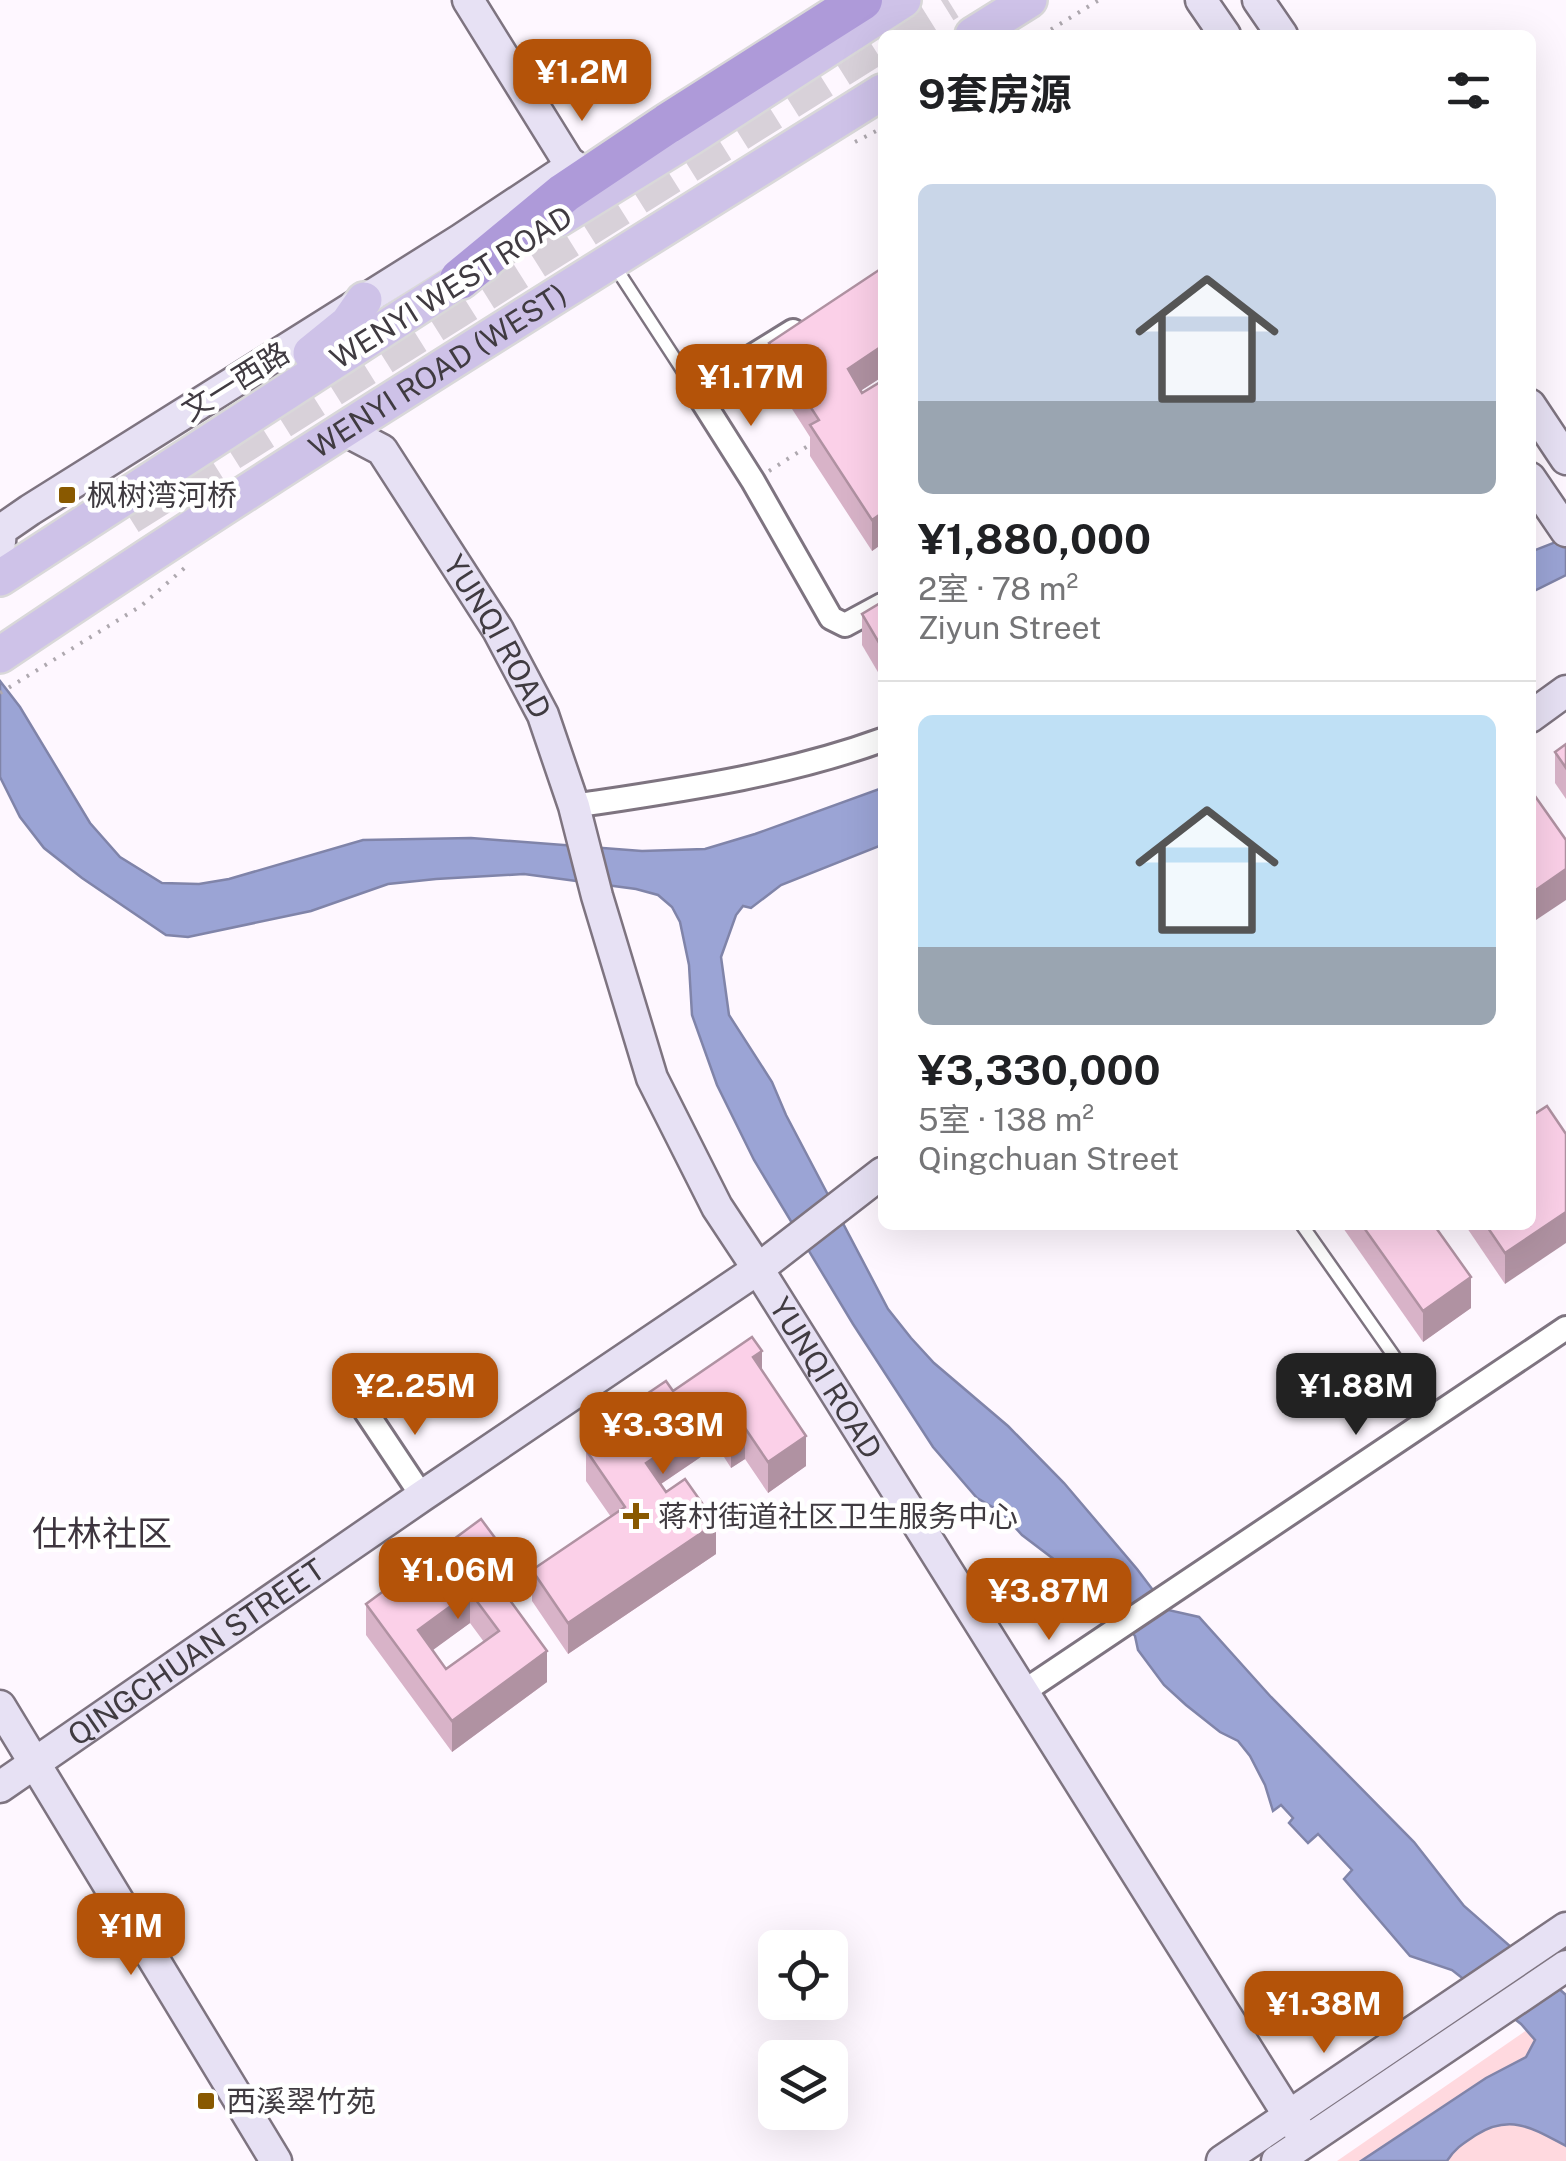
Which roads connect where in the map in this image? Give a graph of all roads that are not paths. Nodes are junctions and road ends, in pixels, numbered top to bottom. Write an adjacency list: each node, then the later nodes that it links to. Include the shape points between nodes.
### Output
1 (468, 0): 12 (street)
2 (833, 0): 12 (street, 文一西路)
3 (862, 0): 14 (highway, via 564,193)
4 (904, 0): 14 (main road, WENYI WEST ROAD)
5 (1201, 0): 9 (street)
6 (1258, 0): 10 (street)
7 (1023, 9): 8 (main road)
8 (983, 30)
9 (1222, 30)
10 (1279, 30)
11 (878, 94): 13 (main road, WENYI ROAD (WEST))
12 (572, 166): 15 (street, 文一西路)
13 (611, 261): 17 (lane); 18 (main road, WENYI ROAD (WEST))
14 (460, 279): 20 (main road, WENYI WEST ROAD)
15 (364, 300): 20 (main road, via 348,323 275,381); 26 (street, 文一西路, via 30,510 1,530)
16 (806, 322): 17 (street)
17 (696, 392): 28 (street, via 831,618 845,625)
18 (384, 403): 21 (main road, WENYI ROAD (WEST)); 22 (street)
19 (1536, 414): 23 (street)
20 (248, 417): 27 (main road, WENYI WEST ROAD)
21 (342, 430): 22 (street); 29 (main road, WENYI ROAD (WEST), via 94,590)
22 (382, 450): 33 (street, YUNQI ROAD, via 507,647 543,715)
23 (1566, 458)
24 (1536, 487): 25 (street)
25 (1563, 527)
26 (0, 542)
27 (0, 578)
28 (878, 607)
29 (7, 664)
30 (1566, 692): 31 (street)
31 (1536, 712)
32 (878, 741): 33 (street, via 800,766)
33 (574, 806): 36 (street, YUNQI ROAD, via 652,1078 716,1207)
34 (878, 1176): 36 (street, QINGCHUAN STREET)
35 (1306, 1230): 39 (lane)
36 (758, 1268): 40 (street, QINGCHUAN STREET); 41 (street, YUNQI ROAD)
37 (1566, 1328): 39 (street)
38 (364, 1408): 40 (street)
39 (1436, 1416): 41 (street)
40 (422, 1496): 43 (street, QINGCHUAN STREET)
41 (1024, 1692): 48 (street, YUNQI ROAD)
42 (0, 1706): 43 (street)
43 (36, 1763): 44 (street, QINGCHUAN STREET); 49 (street)
44 (0, 1786)
45 (1566, 1928): 47 (street)
46 (1562, 1969): 47 (street)
47 (1470, 2013): 48 (street)
48 (1298, 2128): 50 (street); 51 (street)
49 (276, 2161)
50 (1222, 2161)
51 (1277, 2161)

